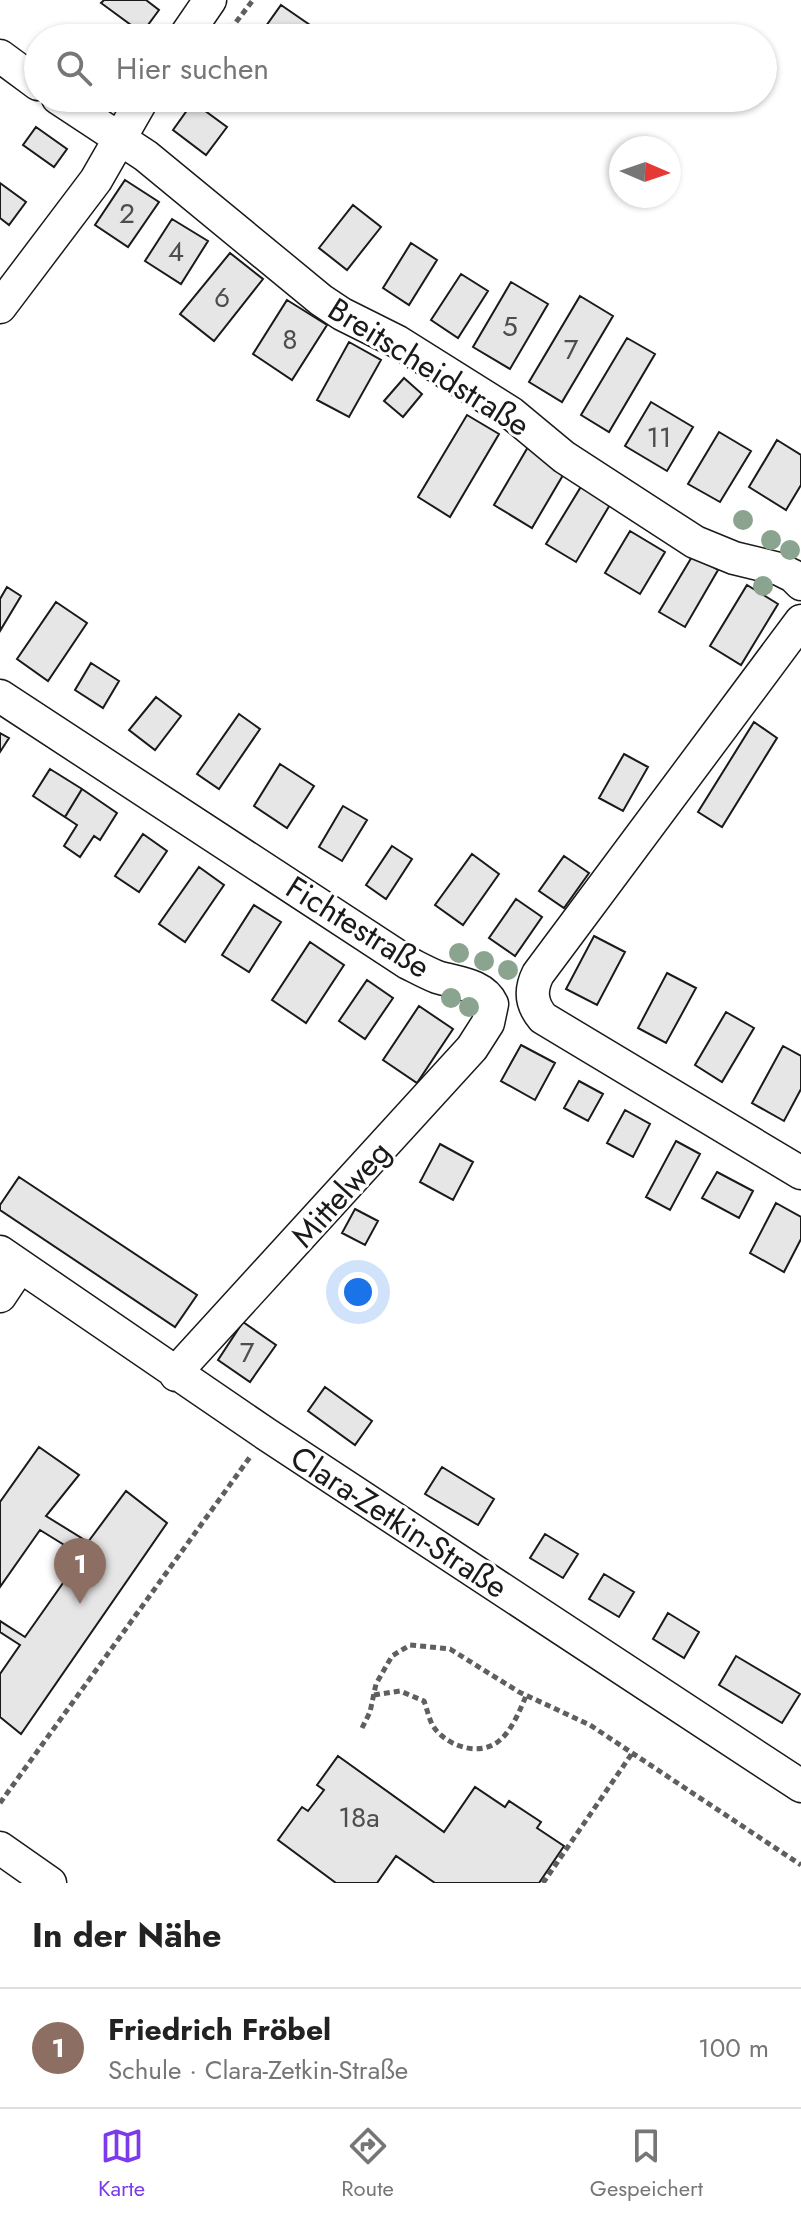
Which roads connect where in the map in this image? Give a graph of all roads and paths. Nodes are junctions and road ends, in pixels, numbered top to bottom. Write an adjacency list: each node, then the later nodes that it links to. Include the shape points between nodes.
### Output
1 (210, 0): 3 (street)
2 (253, 0): 4 (path)
3 (194, 24)
4 (235, 24)
5 (0, 56): 6 (street)
6 (24, 74)
7 (79, 112): 9 (street, Breitscheidstraße)
8 (135, 112): 9 (street)
9 (119, 139): 10 (street, via 96,180); 11 (street, Breitscheidstraße, via 332,307 389,336 511,413 584,471 695,542 779,569)
10 (0, 307)
11 (801, 584)
12 (801, 621): 14 (street, via 538,974)
13 (0, 696): 15 (street, Fichtestraße, via 408,963 476,988)
14 (533, 998): 15 (street); 16 (street, via 543,1018)
15 (492, 1004): 19 (street, Mittelweg, via 488,1023 472,1048)
16 (801, 1173)
17 (10, 1259): 18 (street); 19 (street, Clara-Zetkin-Straße)
18 (0, 1296)
19 (176, 1375): 20 (street, Clara-Zetkin-Straße)
20 (266, 1434): 25 (street, Clara-Zetkin-Straße); 26 (path)
21 (374, 1695): 22 (path, via 392,1656 410,1645 450,1649); 22 (path, via 400,1691 424,1701 433,1726 450,1743 480,1750 500,1741); 23 (path)
22 (526, 1696): 24 (path)
23 (362, 1728)
24 (633, 1752): 28 (path); 30 (path)
25 (801, 1786)
26 (0, 1803)
27 (4, 1860): 29 (street)
28 (801, 1865)
29 (50, 1883)
30 (543, 1883)

